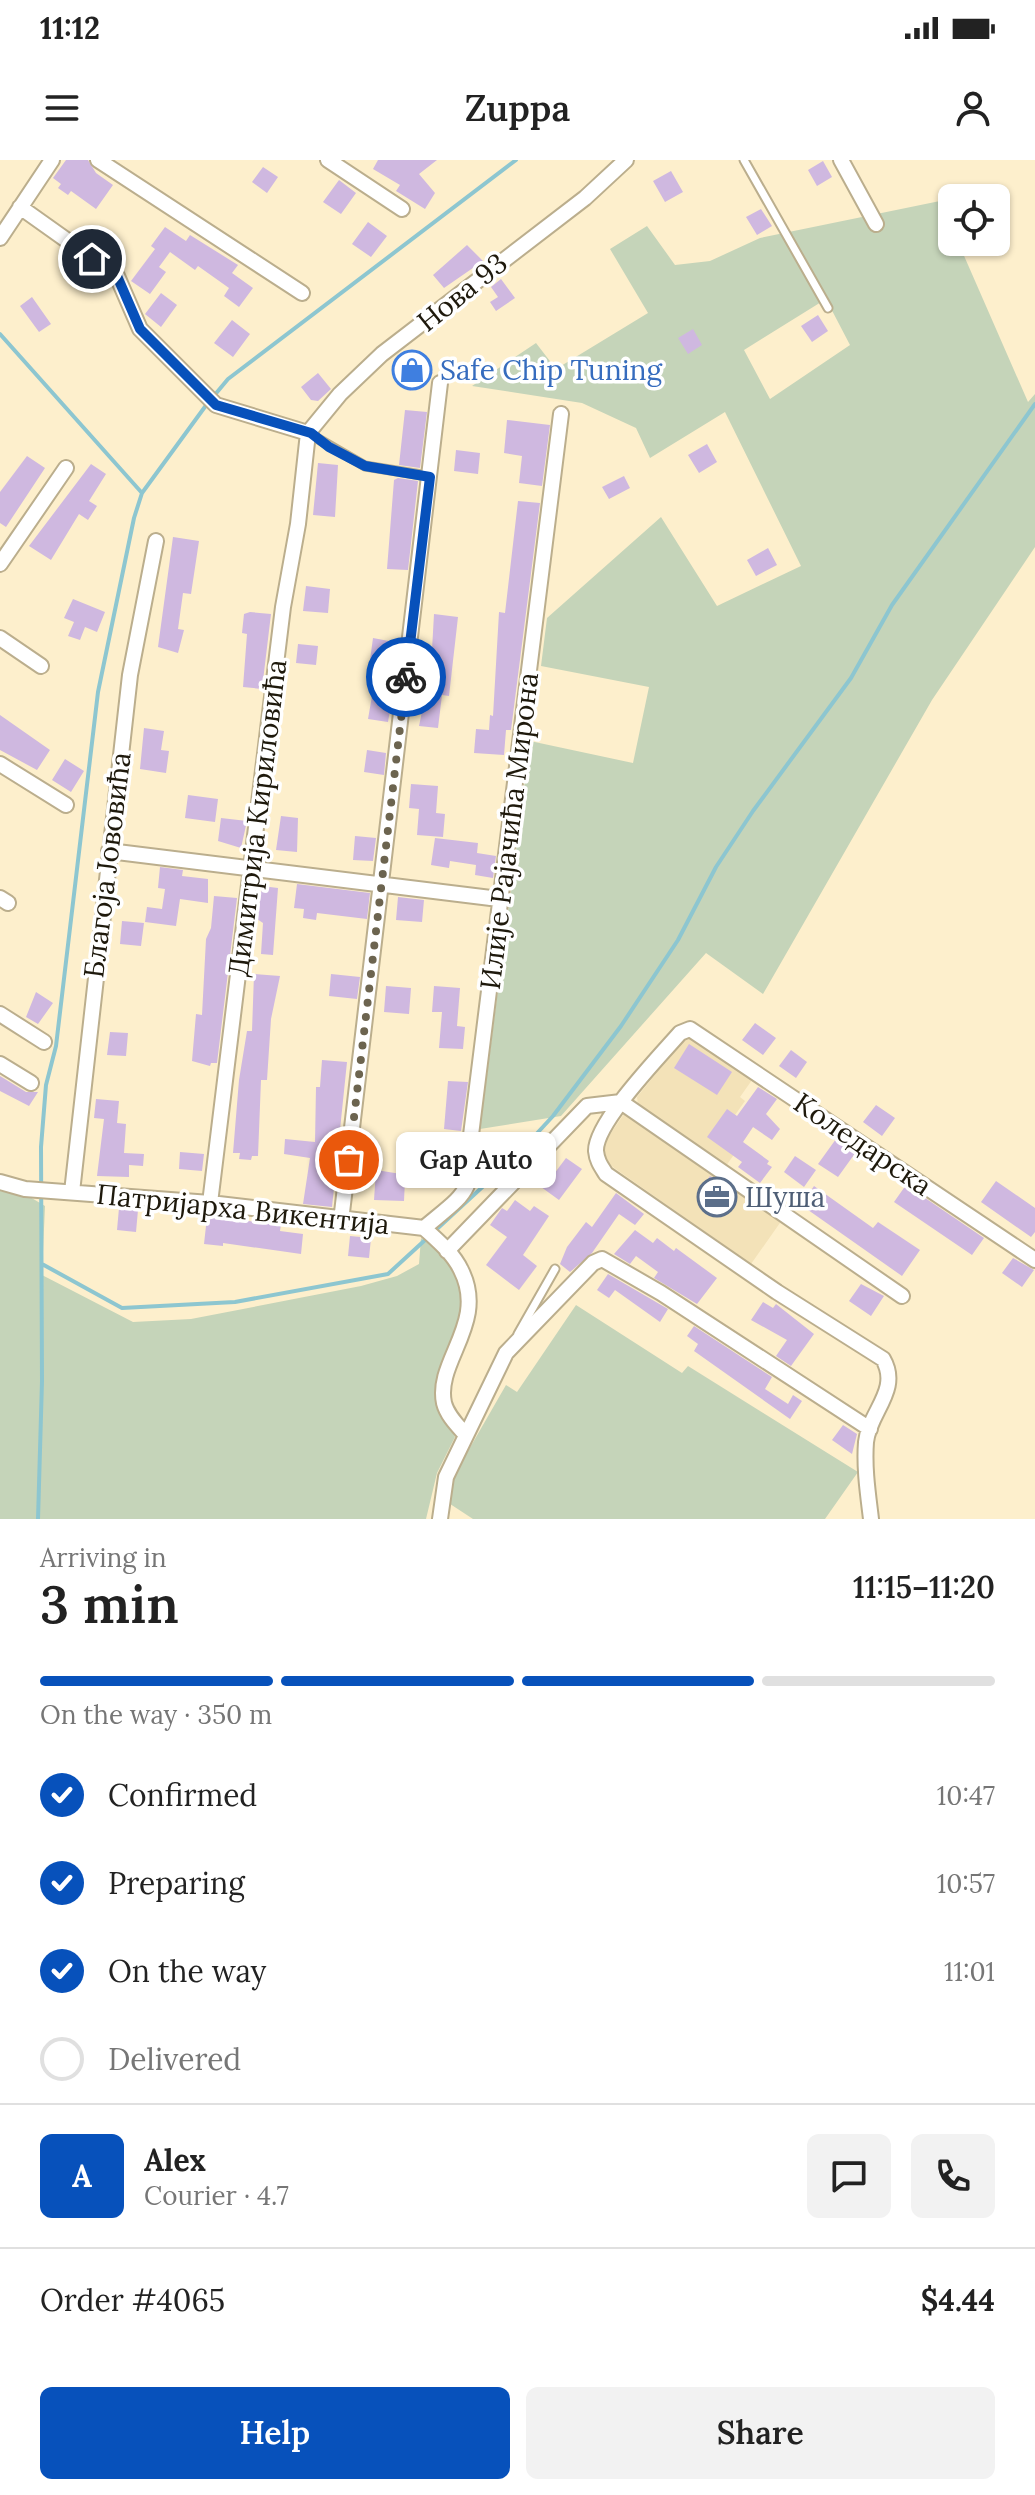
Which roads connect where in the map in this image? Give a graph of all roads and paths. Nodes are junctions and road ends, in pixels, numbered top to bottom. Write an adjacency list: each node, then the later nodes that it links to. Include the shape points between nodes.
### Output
1 (52, 160): 7 (street)
2 (98, 160): 11 (street)
3 (328, 160): 8 (street)
4 (626, 160): 15 (street, Нова 93, via 585,198 382,354)
5 (744, 160): 12 (lane)
6 (841, 160): 9 (street)
7 (20, 207): 10 (street); 15 (street, via 117,276 140,329 216,405)
8 (402, 209)
9 (876, 224)
10 (0, 238)
11 (302, 293)
12 (828, 308)
13 (440, 383): 17 (street)
14 (561, 414): 27 (street, Илије Рајачића Мирона)
15 (308, 433): 17 (lane, via 365,466); 25 (street, Димитрија Кириловића)
16 (66, 468): 19 (street)
17 (430, 477): 26 (street)
18 (156, 541): 24 (street, Благоја Јововића, via 130,675)
19 (0, 564)
20 (0, 638): 21 (street)
21 (41, 666)
22 (0, 764): 23 (street)
23 (66, 805)
24 (109, 851): 25 (street); 36 (street, Благоја Јововића)
25 (250, 868): 26 (street); 37 (street, Димитрија Кириловића)
26 (382, 884): 27 (street); 38 (street)
27 (499, 899): 39 (street, Илије Рајачића Мирона, via 471,1135 470,1185)
28 (0, 1014): 29 (street)
29 (44, 1042)
30 (0, 1064): 31 (street)
31 (31, 1083)
32 (621, 1102): 33 (street); 34 (street); 41 (street, Коледарска, via 680,1033 690,1029); 43 (street)
33 (587, 1106): 34 (street, via 598,1109); 40 (street)
34 (608, 1123): 45 (street, via 596,1149 606,1174 883,1359 890,1382)
35 (0, 1182): 36 (street, Патријарха Викентија)
36 (72, 1192): 37 (street, Патријарха Викентија)
37 (210, 1203): 38 (street, Патријарха Викентија)
38 (341, 1221): 39 (street, Патријарха Викентија)
39 (429, 1232): 40 (street)
40 (447, 1251): 46 (street, via 465,1277 470,1304 443,1395 449,1414)
41 (1035, 1260)
42 (555, 1269): 44 (lane)
43 (902, 1296)
44 (506, 1353): 45 (street, via 593,1263 607,1260); 46 (street)
45 (870, 1429): 48 (street, via 866,1440)
46 (465, 1434): 47 (street, via 446,1477)
47 (440, 1519)
48 (871, 1519)

